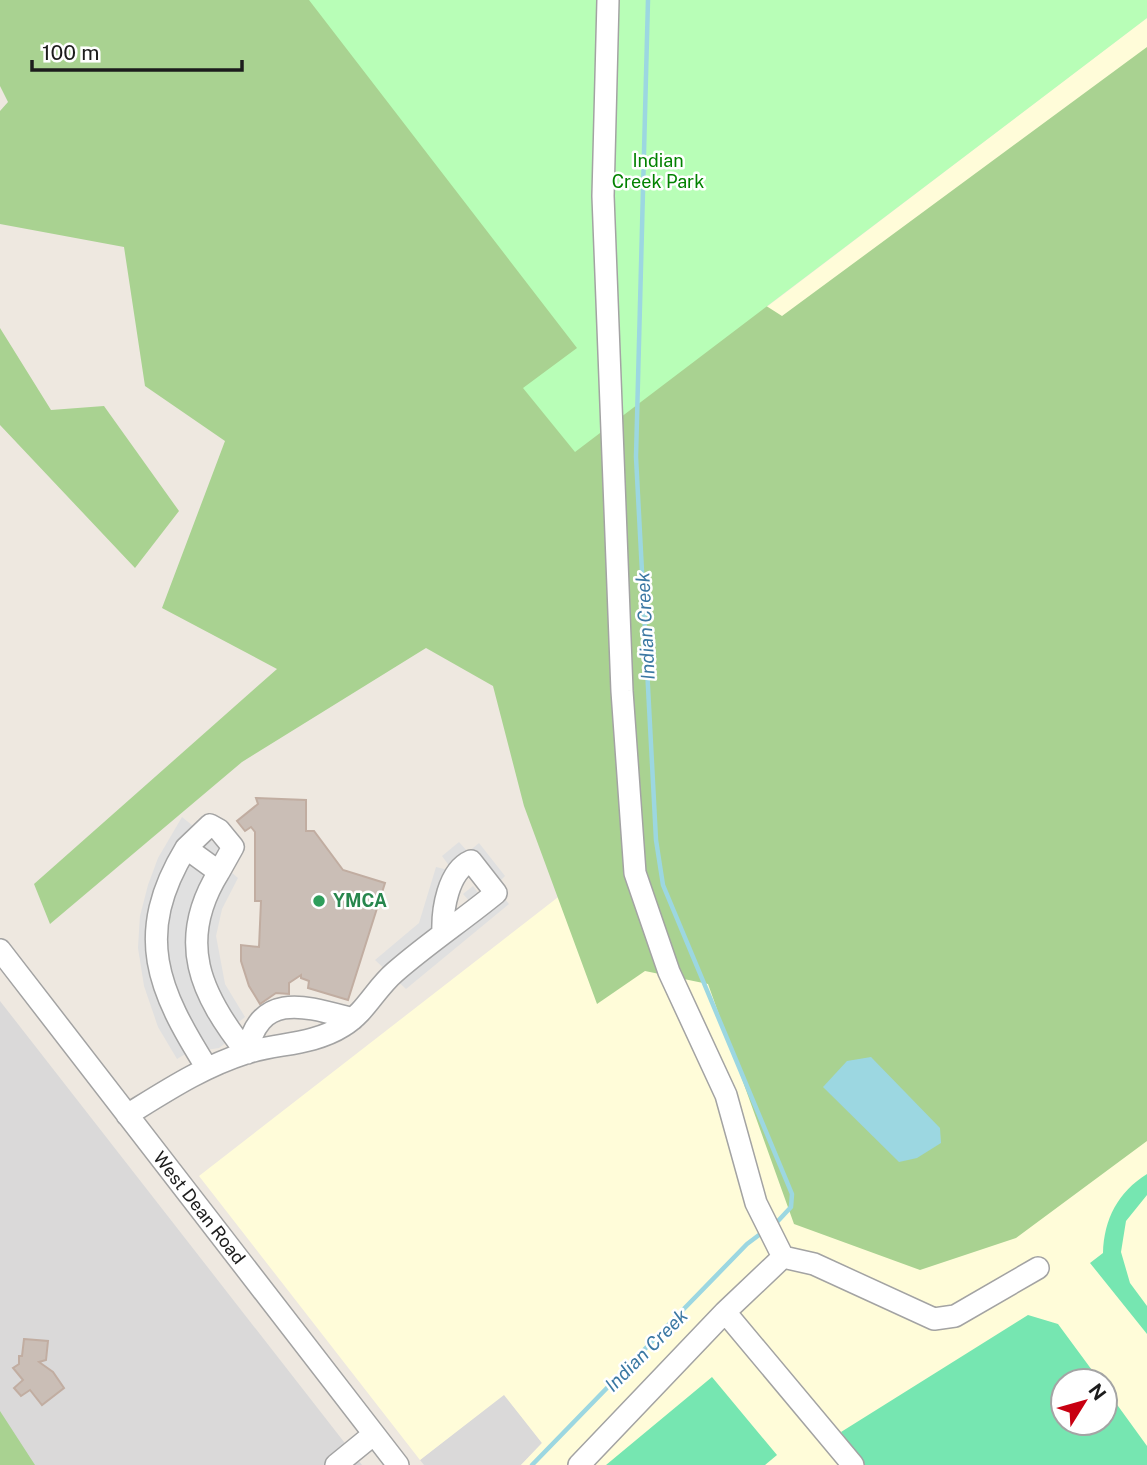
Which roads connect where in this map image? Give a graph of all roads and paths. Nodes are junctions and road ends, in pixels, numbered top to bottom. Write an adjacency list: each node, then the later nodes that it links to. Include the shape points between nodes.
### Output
1 (608, 0): 10 (street, via 603,196 622,691 635,873 669,972 726,1095 756,1203)
2 (186, 848): 3 (street); 3 (street, via 209,825 219,830 233,847); 8 (street, via 164,893 157,944 159,968 174,1015)
3 (219, 872): 7 (street, via 200,914 197,958 210,1002)
4 (443, 933): 6 (street, via 391,975)
5 (0, 950): 9 (street, West Dean Road)
6 (353, 1019): 7 (street, via 322,1037); 7 (street, via 297,1004 280,1008 250,1033)
7 (247, 1053): 8 (street)
8 (207, 1068): 9 (street)
9 (127, 1115): 13 (street, West Dean Road)
10 (783, 1257): 11 (street, via 814,1264 933,1319 955,1316); 12 (street)
11 (1038, 1268)
12 (724, 1312): 16 (street); 17 (street)
13 (374, 1434): 14 (street); 15 (street, West Dean Road)
14 (336, 1465)
15 (398, 1465)
16 (579, 1465)
17 (853, 1465)

